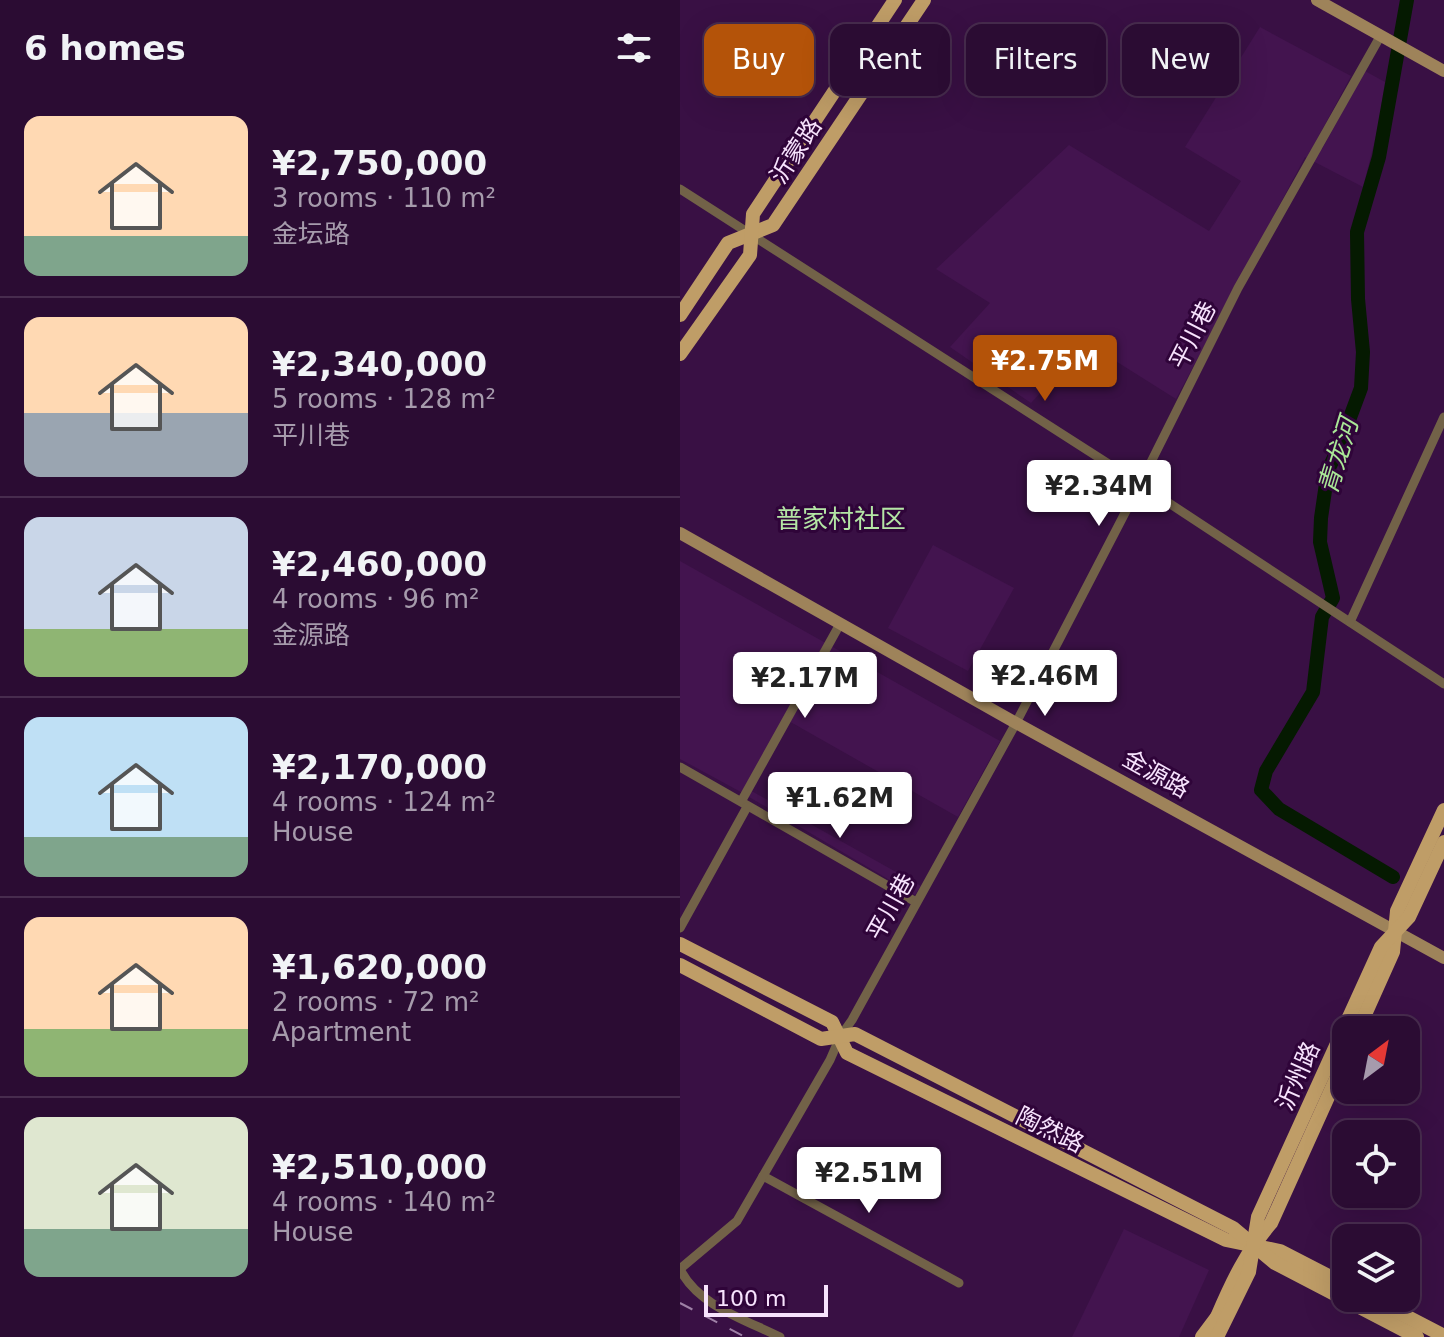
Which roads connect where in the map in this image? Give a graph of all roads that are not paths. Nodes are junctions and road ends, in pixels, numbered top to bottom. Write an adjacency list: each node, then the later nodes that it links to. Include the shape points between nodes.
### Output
1 (895, 0): 7 (main road, 沂蒙路, via 753,214)
2 (924, 0): 7 (main road, 沂蒙路, via 773,225)
3 (1317, 0): 4 (street)
4 (1385, 38): 5 (street); 11 (street, 平川巷, via 1238,288)
5 (1444, 71)
6 (680, 189): 7 (street)
7 (750, 236): 8 (main road, 沂蒙路, via 728,243); 9 (main road, 沂蒙路, via 750,255); 11 (street)
8 (680, 315)
9 (680, 354)
10 (1444, 417): 13 (street)
11 (1140, 484): 13 (street); 16 (street, 平川巷)
12 (680, 533): 14 (street, 金源路)
13 (1350, 622): 15 (street)
14 (840, 624): 16 (street, 金源路); 18 (street)
15 (1444, 684)
16 (1016, 723): 21 (street, 平川巷); 23 (street, 金源路)
17 (680, 767): 18 (street)
18 (744, 804): 21 (street); 22 (street)
19 (1444, 810): 23 (main road, 沂州路, via 1397,911)
20 (1444, 842): 23 (main road, 沂州路, via 1409,917)
21 (916, 902): 28 (street, 平川巷)
22 (680, 928)
23 (1395, 932): 25 (street, 金源路); 27 (main road, 沂州路, via 1393,952); 31 (main road, 沂州路, via 1381,947 1258,1217)
24 (680, 944): 28 (main road, 陶然路, via 832,1022)
25 (1444, 958)
26 (680, 965): 28 (main road, 陶然路, via 821,1039)
27 (1364, 1016)
28 (840, 1037): 30 (street, 平川巷); 31 (main road, 陶然路, via 855,1034 1233,1228)
29 (1332, 1088): 31 (main road, 沂州路, via 1271,1223)
30 (763, 1176): 32 (street, 平川巷, via 737,1221); 34 (street)
31 (1252, 1245): 33 (main road, 陶然路, via 1280,1251); 36 (main road, 沂州路, via 1239,1266); 40 (main road, 陶然路, via 1275,1263)
32 (680, 1269): 38 (street, via 701,1297)
33 (1332, 1278)
34 (959, 1283)
35 (1398, 1312): 37 (main road)
36 (1220, 1328): 39 (main road, 沂州路)
37 (1444, 1336)
38 (780, 1337)
39 (1204, 1337)
40 (1417, 1337)

